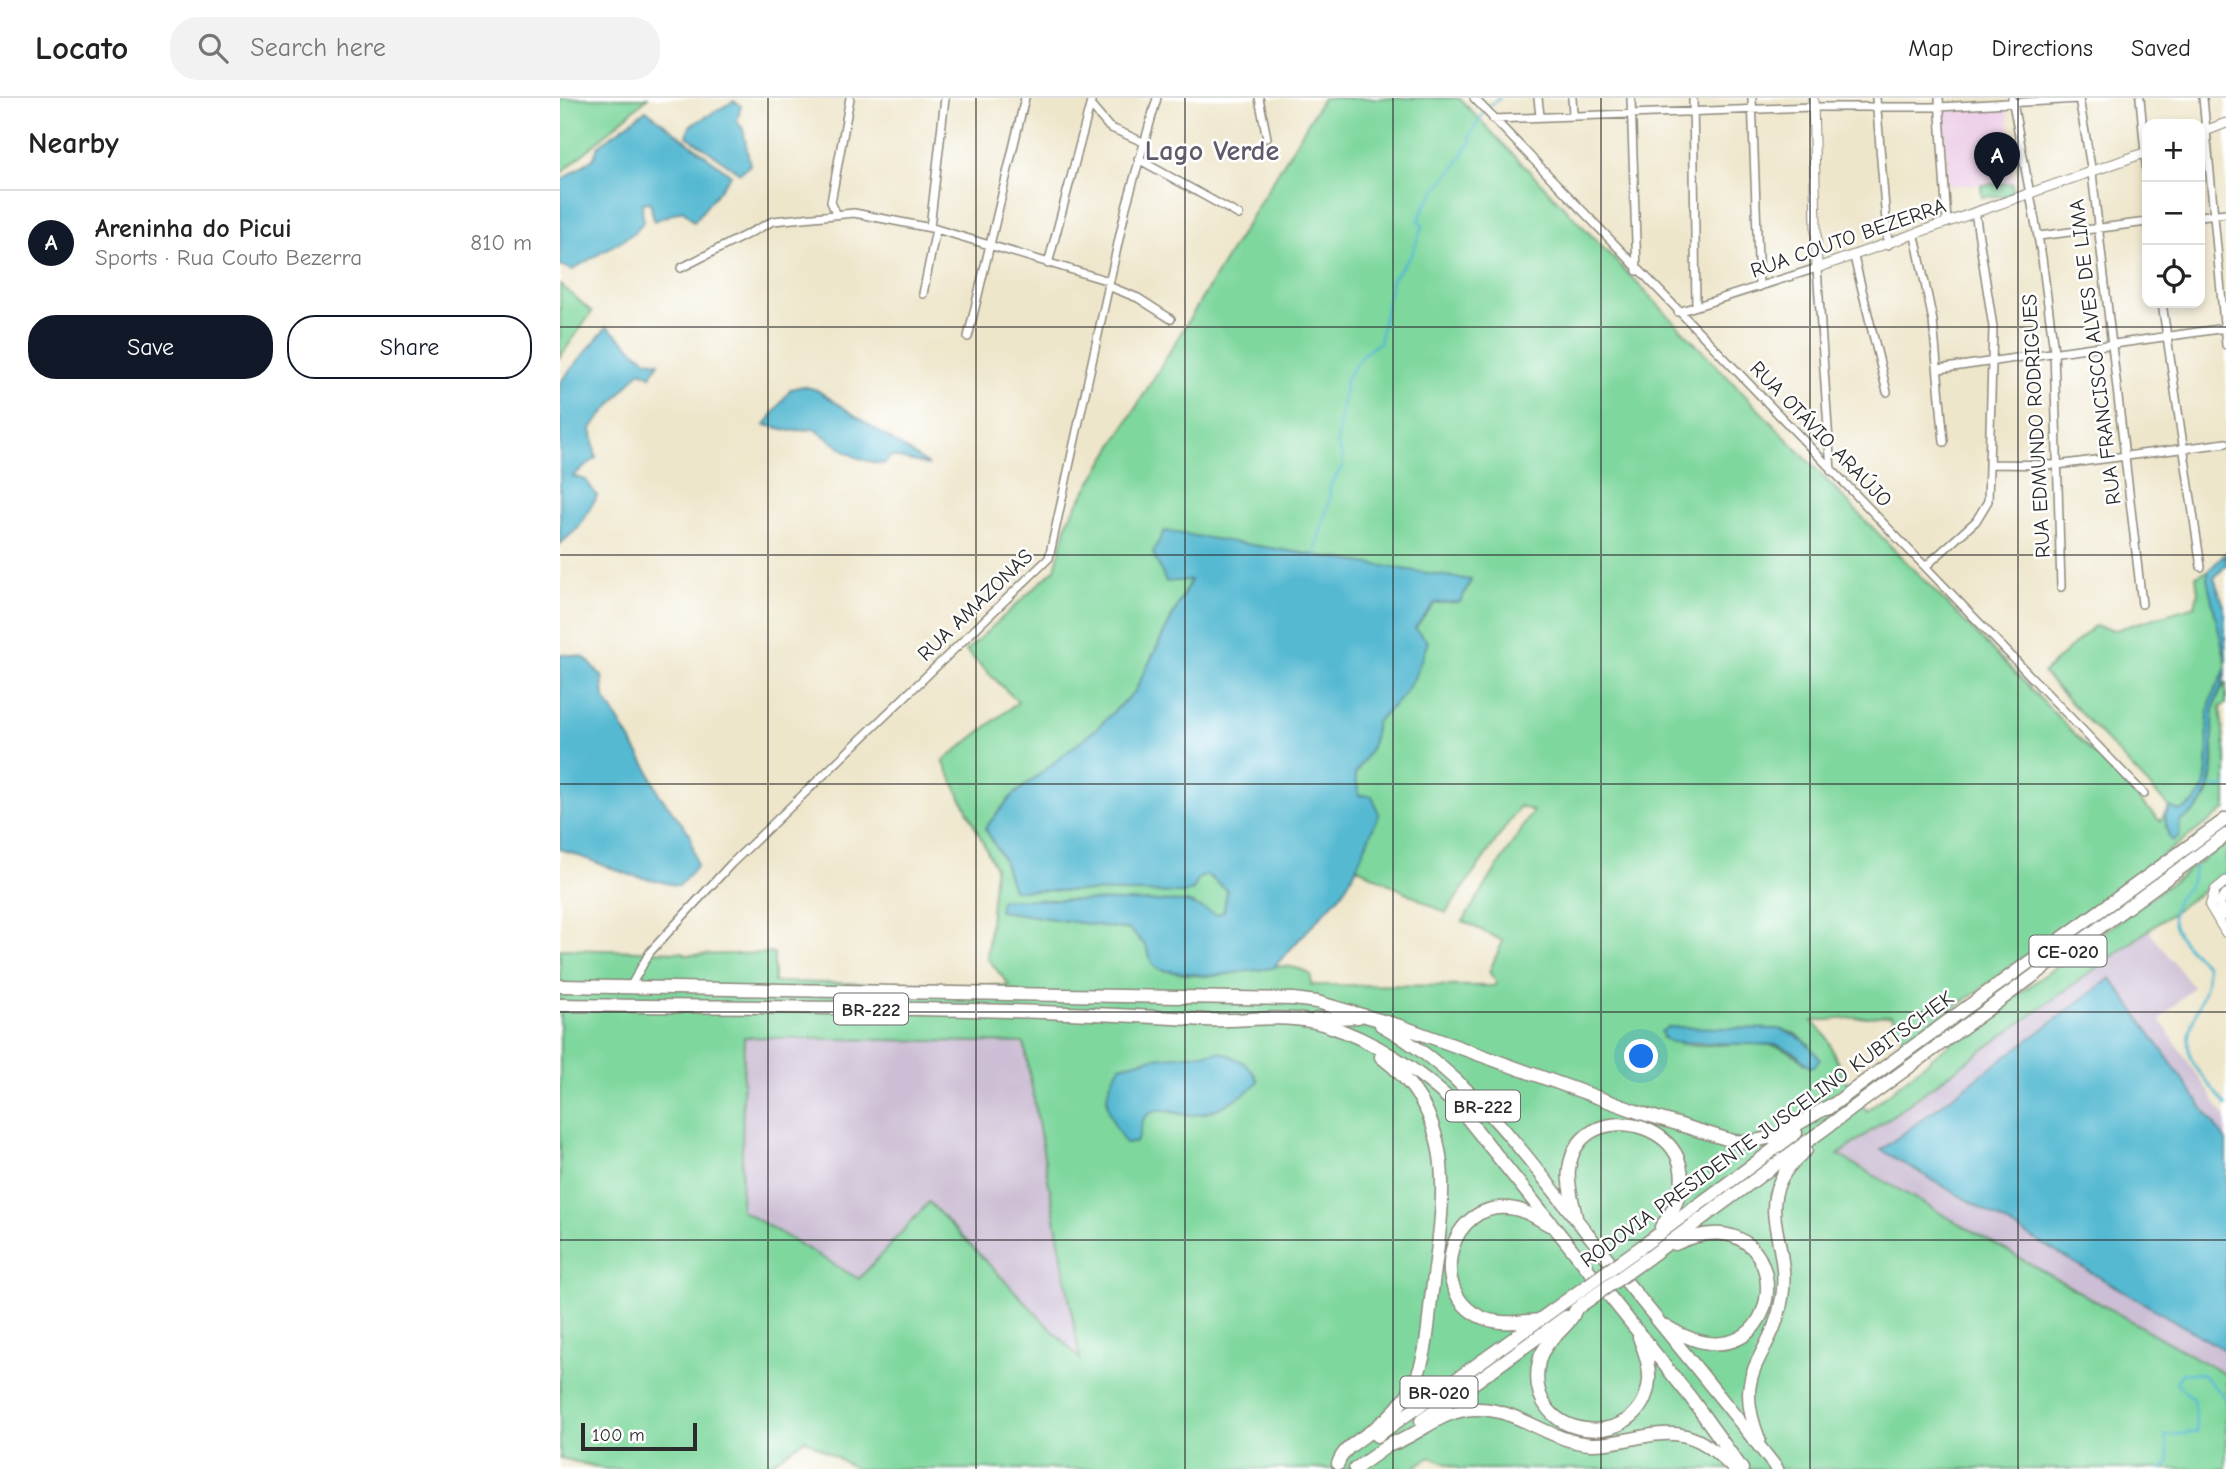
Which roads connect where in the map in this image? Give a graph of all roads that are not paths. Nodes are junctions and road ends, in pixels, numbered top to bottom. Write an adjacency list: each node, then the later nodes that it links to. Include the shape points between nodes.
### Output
1 (850, 98): 40 (street, via 831,202)
2 (945, 98): 47 (street)
3 (1025, 98): 52 (street)
4 (1157, 98): 33 (street, RUA AMAZONAS)
5 (1259, 98): 32 (street)
6 (1474, 98): 27 (street, RUA OTÁVIO ARAÚJO)
7 (1538, 98): 26 (street)
8 (1572, 98): 25 (street)
9 (1631, 98): 24 (street)
10 (1693, 98): 23 (street)
11 (1752, 98): 22 (street)
12 (1877, 98): 20 (street)
13 (1939, 98): 21 (street)
14 (2140, 98): 28 (street)
15 (2203, 98): 29 (street)
16 (2079, 99): 17 (street); 37 (street, RUA FRANCISCO ALVES DE LIMA)
17 (2012, 100): 21 (street); 38 (street, RUA EDMUNDO RODRIGUES)
18 (1091, 102): 33 (street, via 1110,127); 54 (street)
19 (1813, 102): 20 (street); 22 (street); 56 (street)
20 (1877, 107): 21 (street); 51 (street)
21 (1939, 107): 45 (street)
22 (1752, 109): 23 (street); 59 (street)
23 (1693, 111): 24 (street); 61 (street)
24 (1631, 112): 25 (street); 57 (street)
25 (1573, 114): 26 (street)
26 (1540, 116): 27 (street)
27 (1493, 119): 57 (street, RUA OTÁVIO ARAÚJO)
28 (2142, 119)
29 (2203, 119)
30 (2226, 123): 31 (street)
31 (2205, 131)
32 (1267, 138)
33 (1143, 142): 36 (street, RUA AMAZONAS)
34 (2205, 149): 43 (street)
35 (2142, 154): 37 (street, RUA COUTO BEZERRA)
36 (1138, 159): 42 (street); 58 (street, RUA AMAZONAS)
37 (2092, 173): 38 (street, RUA COUTO BEZERRA); 48 (street, RUA FRANCISCO ALVES DE LIMA)
38 (2028, 195): 39 (street, RUA COUTO BEZERRA); 50 (street, RUA EDMUNDO RODRIGUES)
39 (1975, 212): 45 (street, RUA COUTO BEZERRA); 71 (street)
40 (836, 213): 47 (street); 55 (street, via 773,221)
41 (2226, 213): 43 (street)
42 (1239, 215)
43 (2213, 215): 44 (street); 65 (street)
44 (2205, 216)
45 (1947, 223): 49 (street, RUA COUTO BEZERRA)
46 (2142, 223): 48 (street)
47 (933, 228): 52 (street); 60 (street)
48 (2098, 228): 50 (street); 68 (street, RUA FRANCISCO ALVES DE LIMA)
49 (1914, 236): 51 (street, RUA COUTO BEZERRA); 72 (street)
50 (2039, 236): 70 (street, RUA EDMUNDO RODRIGUES)
51 (1888, 245): 53 (street, RUA COUTO BEZERRA)
52 (991, 247): 54 (street); 67 (street)
53 (1854, 257): 56 (street, RUA COUTO BEZERRA); 73 (street)
54 (1048, 264): 58 (street)
55 (681, 268)
56 (1817, 268): 59 (street, RUA COUTO BEZERRA); 80 (street)
57 (1637, 271): 63 (street, RUA OTÁVIO ARAÚJO)
58 (1109, 284): 64 (street); 94 (street, RUA AMAZONAS, via 1052,550 1044,565 732,863 650,952)
59 (1759, 287): 61 (street, RUA COUTO BEZERRA)
60 (923, 294)
61 (1696, 306): 63 (street, RUA COUTO BEZERRA)
62 (2163, 308): 66 (street)
63 (1678, 312): 80 (street, RUA OTÁVIO ARAÚJO)
64 (1171, 319)
65 (2225, 329): 66 (street); 69 (street)
66 (2166, 335): 68 (street); 76 (street)
67 (968, 337)
68 (2111, 343): 70 (street); 77 (street, RUA FRANCISCO ALVES DE LIMA)
69 (2226, 345)
70 (2054, 351): 71 (street); 79 (street, RUA EDMUNDO RODRIGUES)
71 (1994, 360): 72 (street); 78 (street)
72 (1939, 369): 74 (street)
73 (1887, 392)
74 (1944, 442)
75 (2226, 443): 76 (street)
76 (2182, 448): 77 (street); 82 (street)
77 (2125, 456): 79 (street); 84 (street, RUA FRANCISCO ALVES DE LIMA)
78 (1989, 464): 79 (street); 81 (street, via 1985,509)
79 (2057, 464): 83 (street, RUA EDMUNDO RODRIGUES)
80 (1830, 471): 81 (street, RUA OTÁVIO ARAÚJO)
81 (1926, 566): 85 (street, RUA OTÁVIO ARAÚJO)
82 (2201, 567)
83 (2061, 587)
84 (2142, 604)
85 (2144, 793)
86 (2226, 820): 99 (highway, RODOVIA PRESIDENTE JUSCELINO KUBITSCHEK / CE-020)
87 (2226, 835): 100 (highway, RODOVIA PRESIDENTE JUSCELINO KUBITSCHEK / CE-020)
88 (2226, 881): 90 (street)
89 (2226, 894): 90 (street)
90 (2215, 901): 91 (street); 92 (street, via 2212,912)
91 (2226, 916)
92 (2226, 933)
93 (560, 986): 94 (highway, BR-222)
94 (630, 987): 96 (highway, BR-222, via 1246,996 1317,1002)
95 (560, 1006): 97 (highway, BR-222, via 1024,1010 1208,1020)
96 (1366, 1017): 97 (highway); 99 (highway, via 1733,1141 1777,1136); 101 (highway, BR-222, via 1413,1045 1468,1089)
97 (1298, 1019): 98 (highway, BR-222)
98 (1352, 1036): 102 (highway, BR-222, via 1435,1085); 110 (highway, via 1392,1065 1418,1095 1439,1145 1443,1185 1426,1336 1415,1382 1394,1412 1344,1451)
99 (1831, 1105): 103 (highway, RODOVIA PRESIDENTE JUSCELINO KUBITSCHEK / BR-020)
100 (1828, 1126): 103 (highway, RODOVIA PRESIDENTE JUSCELINO KUBITSCHEK / BR-020); 109 (highway, via 1782,1176 1773,1200 1783,1292 1748,1386 1748,1411)
101 (1576, 1220): 103 (highway, via 1569,1170 1580,1144 1614,1124 1640,1125 1657,1133 1672,1149 1681,1174 1679,1200); 106 (highway, BR-222)
102 (1555, 1227): 105 (highway, via 1514,1209 1488,1211 1464,1225 1449,1251 1451,1281 1473,1312 1498,1322); 107 (highway)
103 (1648, 1250): 104 (highway, RODOVIA PRESIDENTE JUSCELINO KUBITSCHEK / BR-020, bridge); 106 (highway, via 1702,1233 1728,1234 1756,1252 1766,1270 1769,1291 1755,1327 1731,1342 1703,1344)
104 (1577, 1304): 105 (highway, RODOVIA PRESIDENTE JUSCELINO KUBITSCHEK / BR-020); 107 (highway, via 1546,1346 1537,1370 1537,1384 1547,1407 1569,1426 1607,1429 1639,1407 1649,1378); 108 (highway, RODOVIA PRESIDENTE JUSCELINO KUBITSCHEK / BR-020)
105 (1541, 1320): 110 (highway, RODOVIA PRESIDENTE JUSCELINO KUBITSCHEK / BR-020)
106 (1658, 1321): 109 (highway)
107 (1637, 1330): 113 (highway)
108 (1387, 1446): 111 (highway, RODOVIA PRESIDENTE JUSCELINO KUBITSCHEK / BR-020); 112 (highway, via 1406,1440 1450,1413 1474,1409 1503,1412 1591,1444 1662,1434 1688,1436)
109 (1764, 1453): 114 (highway)
110 (1334, 1467)
111 (1355, 1469)
112 (1734, 1469)
113 (1742, 1469)
114 (1777, 1469)

